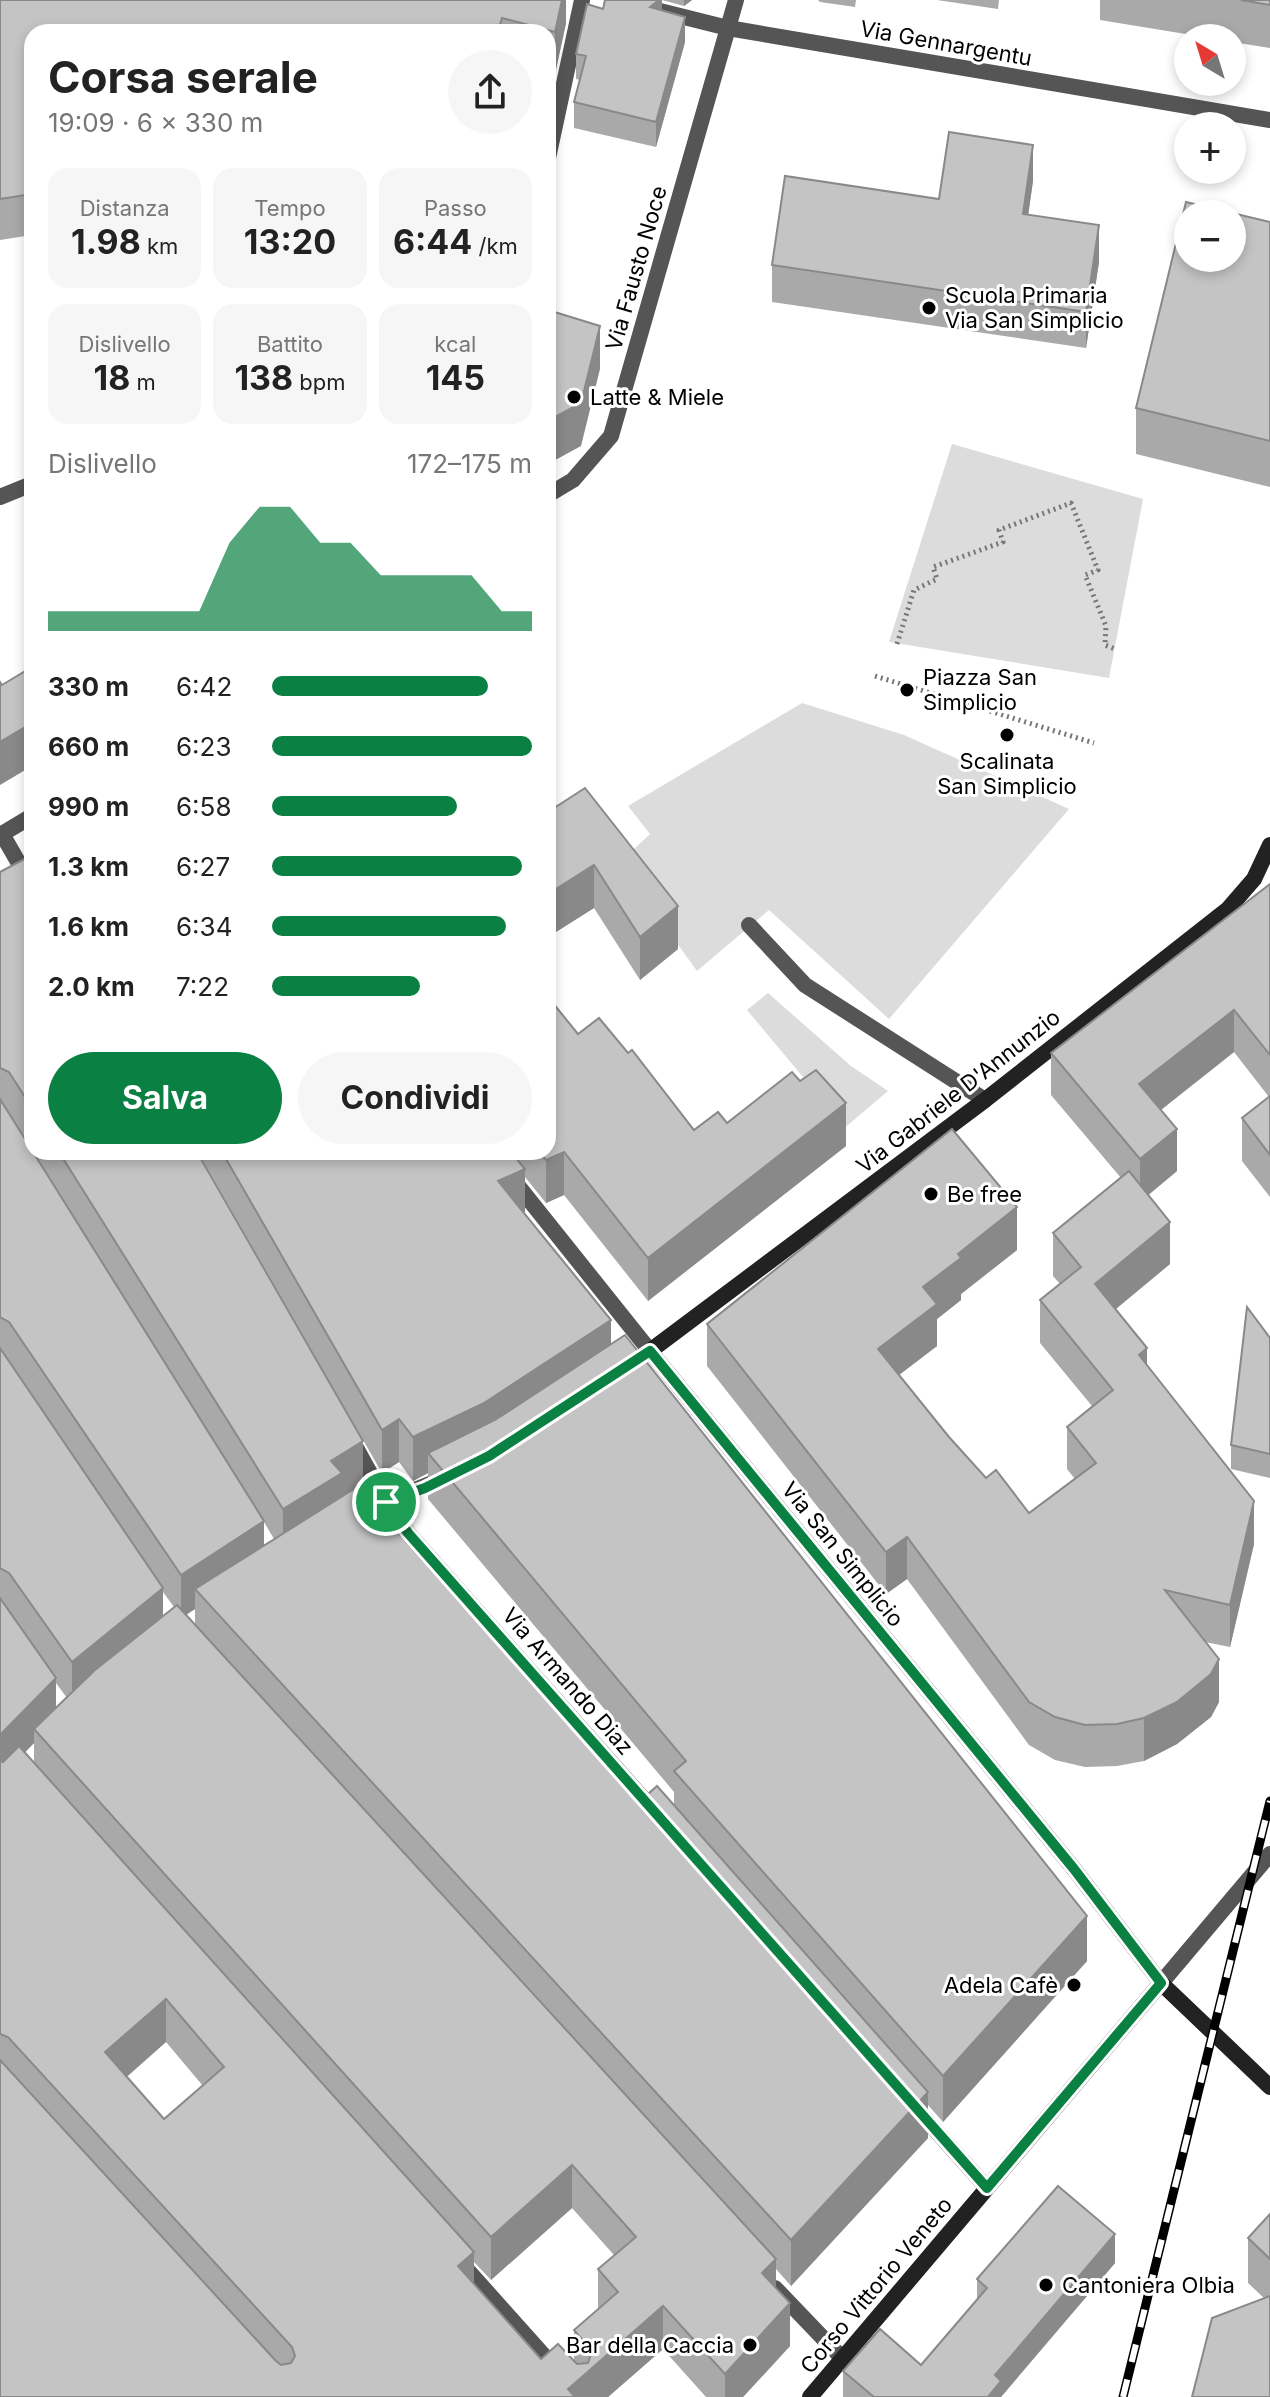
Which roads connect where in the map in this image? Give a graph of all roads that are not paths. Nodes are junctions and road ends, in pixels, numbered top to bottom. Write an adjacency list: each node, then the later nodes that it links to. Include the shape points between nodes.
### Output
1 (582, 0): 6 (street)
2 (616, 0): 4 (street, Via Gennargentu)
3 (736, 0): 4 (street, Via Fausto Noce)
4 (728, 28): 5 (street, Via Gennargentu); 8 (street, Via Fausto Noce, via 611,436 573,480)
5 (1270, 120)
6 (556, 121)
7 (24, 487): 9 (street)
8 (556, 490)
9 (0, 497)
10 (24, 821): 11 (street)
11 (1, 834): 13 (street)
12 (1270, 845): 15 (main road, Via Gabriele D'Annunzio, via 1254,879 1228,909)
13 (24, 873)
14 (749, 925): 15 (street, via 805,985)
15 (985, 1100): 17 (main road, Via Gabriele D'Annunzio)
16 (497, 1160): 17 (street, Via San Simplicio)
17 (650, 1351): 18 (street); 25 (main road, Via San Simplicio, via 1074,1869)
18 (611, 1376)
19 (349, 1436): 21 (street, Via Armando Diaz)
20 (463, 1469): 21 (street)
21 (386, 1502): 22 (street); 23 (street, Via Armando Diaz)
22 (346, 1527)
23 (669, 1829)
24 (1270, 1854): 25 (street)
25 (1161, 1983): 26 (main road, Via San Simplicio); 28 (main road, Corso Vittorio Veneto)
26 (1270, 2087)
27 (899, 2088): 28 (street)
28 (987, 2188): 31 (main road, Corso Vittorio Veneto)
29 (455, 2257): 32 (street)
30 (762, 2273): 31 (street)
31 (843, 2359): 33 (main road, Corso Vittorio Veneto)
32 (581, 2397)
33 (810, 2397)

